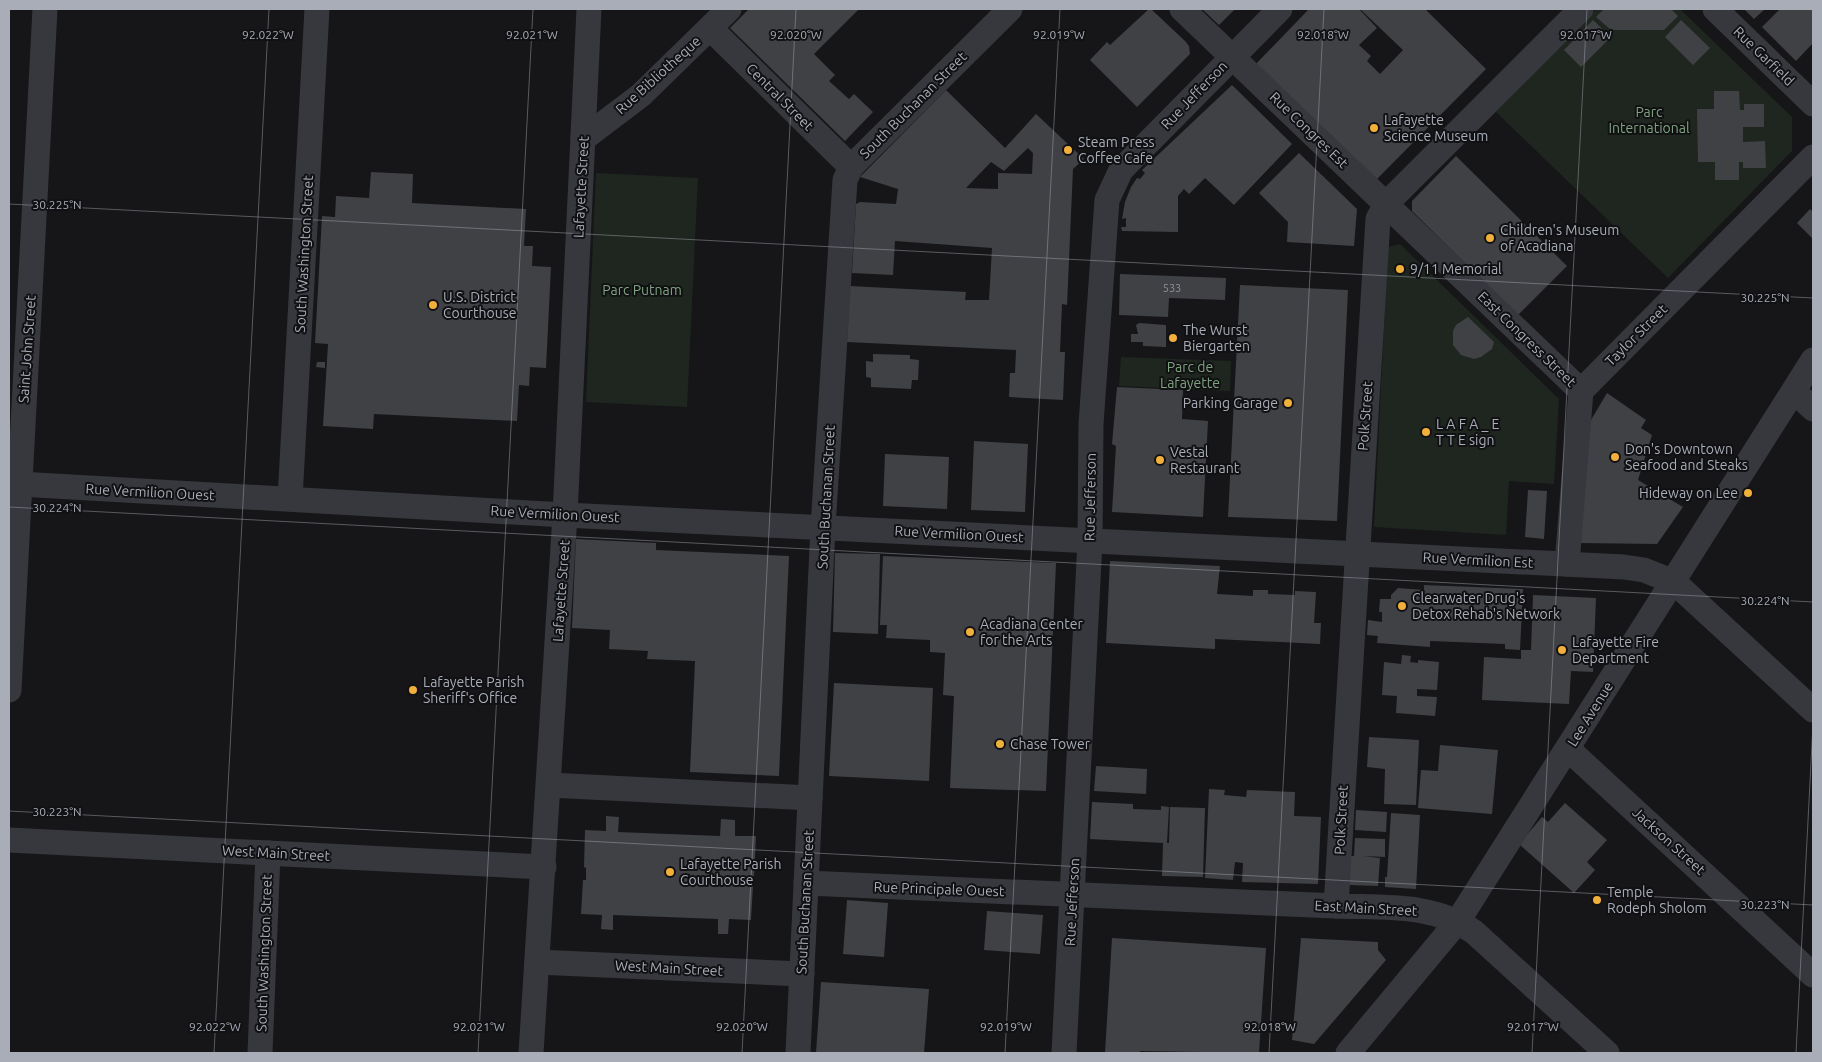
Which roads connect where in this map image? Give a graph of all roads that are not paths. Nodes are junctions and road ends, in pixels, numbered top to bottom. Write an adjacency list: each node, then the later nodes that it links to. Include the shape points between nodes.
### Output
1 (45, 9): 17 (street, Saint John Street)
2 (317, 9): 23 (street, South Washington Street)
3 (589, 9): 13 (street, Lafayette Street)
4 (729, 9): 10 (street, Rue Bibliotheque)
5 (1010, 9): 15 (street, South Buchanan Street)
6 (1182, 9): 11 (street, Rue Congres Est)
7 (1280, 9): 11 (street, Rue Jefferson)
8 (1581, 9): 16 (street, Polk Street)
9 (1715, 9): 12 (street, Rue Garfield)
10 (710, 28): 13 (street, Rue Bibliotheque, via 640,95); 15 (street, Central Street)
11 (1232, 56): 16 (street, Rue Congres Est); 26 (street, Rue Jefferson, via 1121,170 1107,200 1091,424)
12 (1813, 104)
13 (583, 139): 24 (street, Lafayette Street)
14 (1813, 157): 19 (street, Taylor Street)
15 (850, 167): 25 (street, South Buchanan Street, via 845,180)
16 (1386, 204): 19 (street, East Congress Street); 27 (street, Polk Street, via 1378,219 1375,238)
17 (20, 289): 22 (street, Saint John Street)
18 (1813, 360): 20 (street, Lee Avenue)
19 (1581, 391): 28 (street)
20 (1794, 391): 21 (street); 29 (street, Lee Avenue)
21 (1813, 409)
22 (19, 484): 23 (street, Rue Vermilion Ouest); 30 (street, Saint John Street)
23 (290, 499): 24 (street, Rue Vermilion Ouest)
24 (565, 515): 25 (street, Rue Vermilion Ouest); 33 (street, Lafayette Street)
25 (824, 527): 26 (street, Rue Vermilion Ouest); 34 (street, South Buchanan Street)
26 (1090, 541): 27 (street, Rue Vermilion Est); 39 (street, Rue Jefferson)
27 (1356, 554): 28 (street, Rue Vermilion Est); 40 (street, Polk Street)
28 (1567, 564): 29 (street, Rue Vermilion Est, via 1644,570)
29 (1674, 582): 31 (street, Rue Vermilion Est); 32 (street, Lee Avenue)
30 (9, 690)
31 (1813, 710)
32 (1568, 749): 41 (street, Lee Avenue); 44 (street, Jackson Street)
33 (548, 785): 34 (street); 37 (street, Lafayette Street)
34 (810, 798): 38 (street, South Buchanan Street)
35 (9, 840): 36 (street, West Main Street)
36 (268, 853): 37 (street, West Main Street); 45 (street, South Washington Street)
37 (544, 867): 42 (street, Lafayette Street)
38 (806, 883): 39 (street, Rue Principale Ouest); 43 (street, South Buchanan Street)
39 (1072, 895): 40 (street, East Main Street); 48 (street, Rue Jefferson)
40 (1336, 906): 41 (street, East Main Street, via 1422,910)
41 (1458, 921): 49 (street, Lee Avenue); 50 (street, East Main Street)
42 (537, 962): 43 (street, West Main Street); 46 (street, Lafayette Street)
43 (802, 974): 47 (street, South Buchanan Street)
44 (1813, 975)
45 (260, 1053)
46 (531, 1053)
47 (798, 1053)
48 (1064, 1053)
49 (1348, 1053)
50 (1607, 1053)

